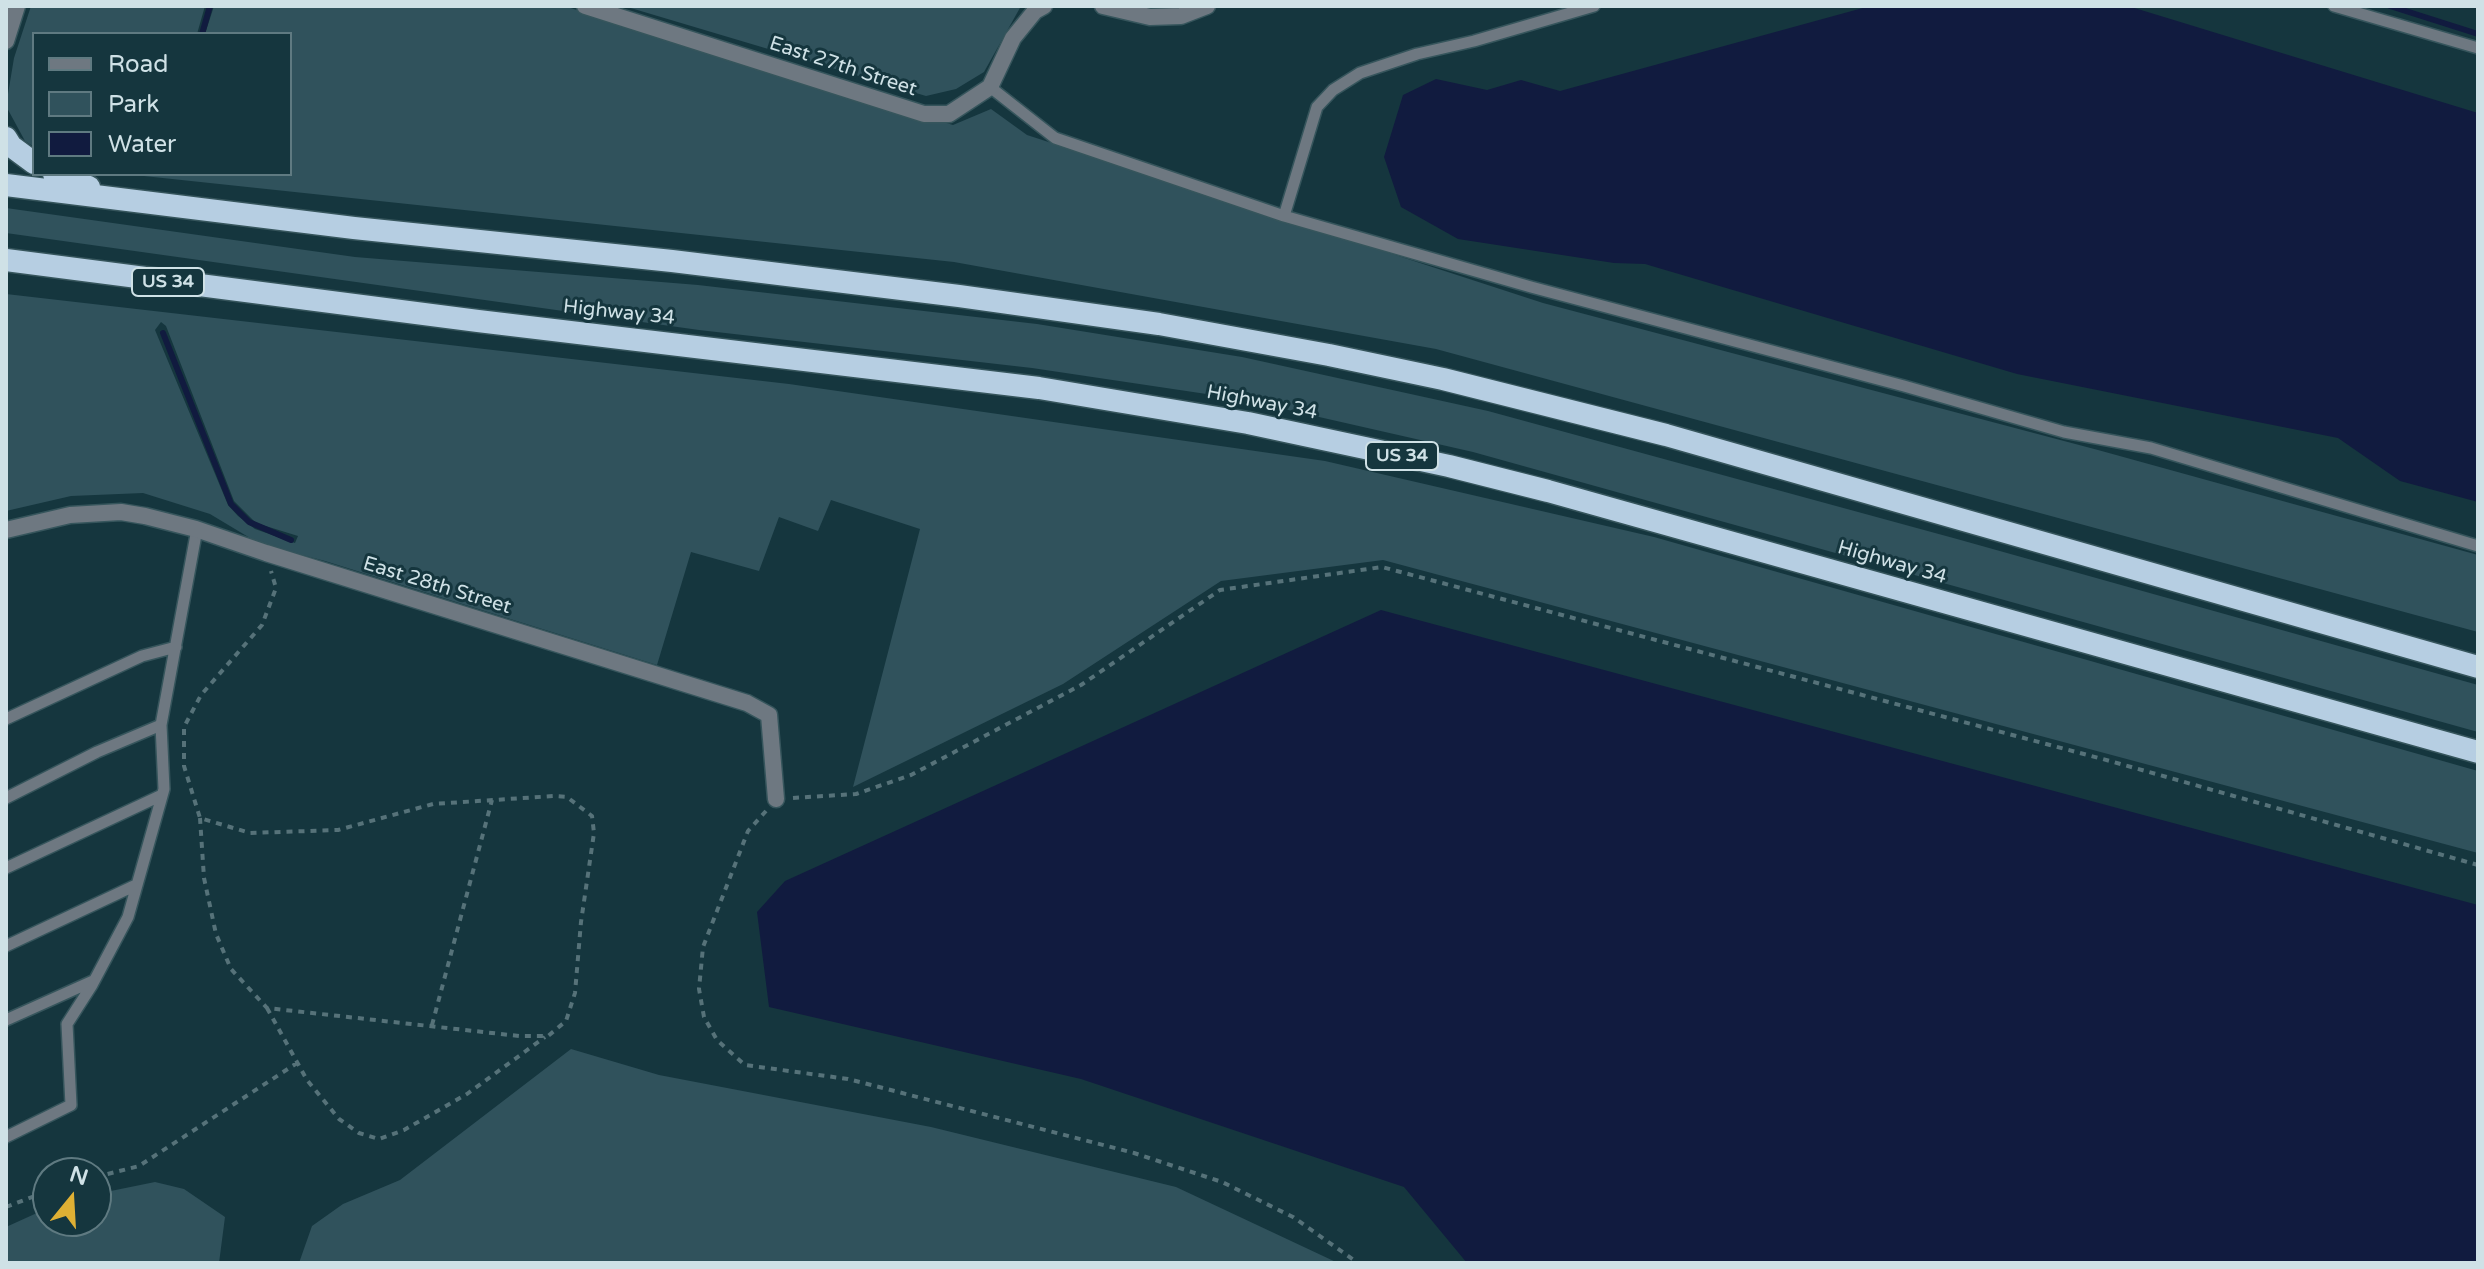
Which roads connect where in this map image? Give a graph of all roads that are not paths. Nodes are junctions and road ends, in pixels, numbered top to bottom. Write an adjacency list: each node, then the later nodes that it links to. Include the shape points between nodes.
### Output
1 (17, 6): 8 (street)
2 (585, 6): 10 (street, East 27th Street, via 924,114 949,114)
3 (1044, 6): 10 (street, via 1013,38)
4 (1103, 6): 5 (street, via 1150,17 1181,16)
5 (1207, 6)
6 (1594, 6): 16 (lane, via 1417,54 1360,73 1333,90 1317,107)
7 (2334, 6): 9 (lane)
8 (6, 41)
9 (2478, 48)
10 (990, 87): 16 (lane, via 1055,138)
11 (6, 138): 12 (highway)
12 (32, 162)
13 (59, 176): 15 (highway)
14 (6, 185): 15 (highway)
15 (128, 202): 24 (highway, via 944,294 1159,324 1343,358 1666,435)
16 (1284, 216): 22 (lane, via 2064,432 2151,448)
17 (6, 260): 18 (highway, Highway 34 / US 34)
18 (40, 264): 19 (highway); 27 (highway, Highway 34 / US 34, via 1039,388 1248,423 1548,491)
19 (6, 269)
20 (197, 529): 21 (street, East 28th Street, via 121,512 70,515); 23 (lane); 30 (street, East 28th Street, via 747,703 769,715)
21 (6, 530)
22 (2478, 546)
23 (176, 647): 25 (lane, via 142,656); 26 (lane)
24 (2478, 667)
25 (6, 719)
26 (161, 725): 28 (lane); 29 (lane)
27 (2478, 752)
28 (162, 795): 31 (lane); 32 (lane)
29 (6, 798)
30 (776, 799)
31 (6, 868)
32 (136, 885): 33 (lane); 34 (lane, via 128,917)
33 (6, 946)
34 (94, 981): 35 (lane); 36 (lane, via 67,1024 71,1105)
35 (6, 1020)
36 (6, 1137)

